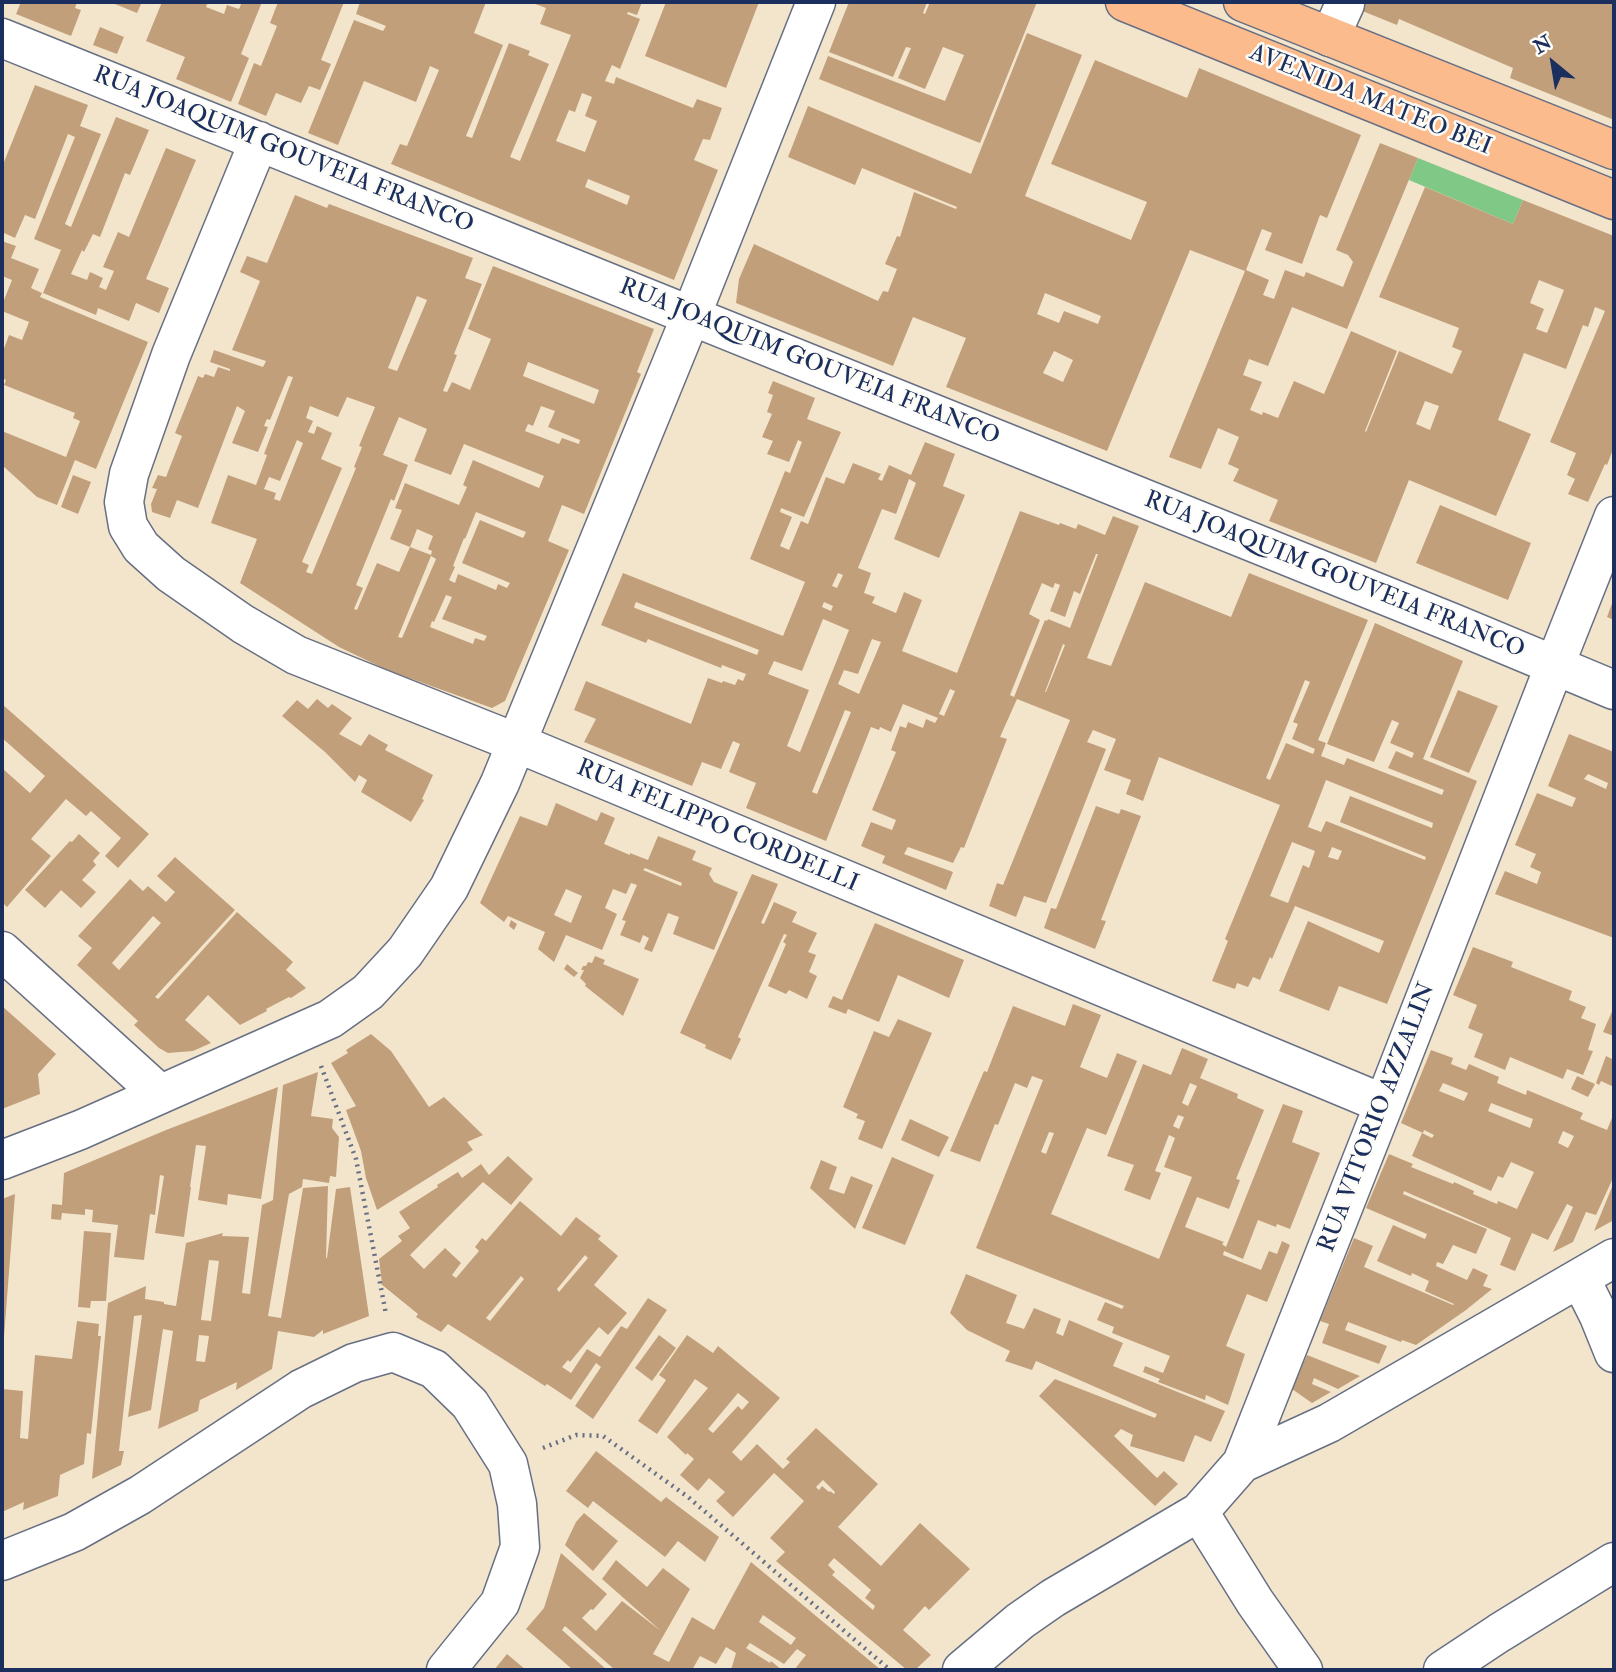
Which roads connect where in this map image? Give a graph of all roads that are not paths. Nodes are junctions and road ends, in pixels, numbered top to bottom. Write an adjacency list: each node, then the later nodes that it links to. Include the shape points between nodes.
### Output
1 (816, 2): 8 (street)
2 (1125, 2): 7 (main road, AVENIDA MATEO BEI)
3 (1243, 2): 6 (main road, AVENIDA MATEO BEI, via 1337,20)
4 (2, 38): 5 (street, RUA JOAQUIM GOUVEIA FRANCO)
5 (259, 141): 8 (street, RUA JOAQUIM GOUVEIA FRANCO); 12 (street, RUA FELIPPO CORDELLI, via 171,355 129,474 124,502 128,526 141,547 181,582 296,655)
6 (1614, 150)
7 (1614, 200)
8 (691, 316): 10 (street, RUA JOAQUIM GOUVEIA FRANCO); 12 (street)
9 (1614, 516): 10 (street, RUA VITORIO AZZALIN)
10 (1554, 667): 11 (street, RUA JOAQUIM GOUVEIA FRANCO); 15 (street, RUA VITORIO AZZALIN)
11 (1614, 691)
12 (517, 743): 14 (street, via 449,887 405,952 368,992 308,1029); 15 (street, RUA FELIPPO CORDELLI)
13 (2, 951): 14 (street)
14 (160, 1094): 16 (street)
15 (1384, 1104): 20 (street, RUA VITORIO AZZALIN)
16 (2, 1160)
17 (1614, 1258): 18 (street)
18 (1580, 1278): 19 (street); 20 (street, via 1329,1423)
19 (1614, 1351)
20 (1241, 1463): 21 (street, RUA VITORIO AZZALIN)
21 (1199, 1512): 25 (street, RUA VITORIO AZZALIN, via 1053,1598); 26 (street)
22 (2, 1561): 24 (street, via 74,1532 140,1495 301,1389 354,1363 393,1352 434,1369 470,1404 508,1464 517,1504 520,1547 500,1603)
23 (1614, 1562): 27 (street)
24 (446, 1670)
25 (961, 1670)
26 (1303, 1670)
27 (1443, 1670)

